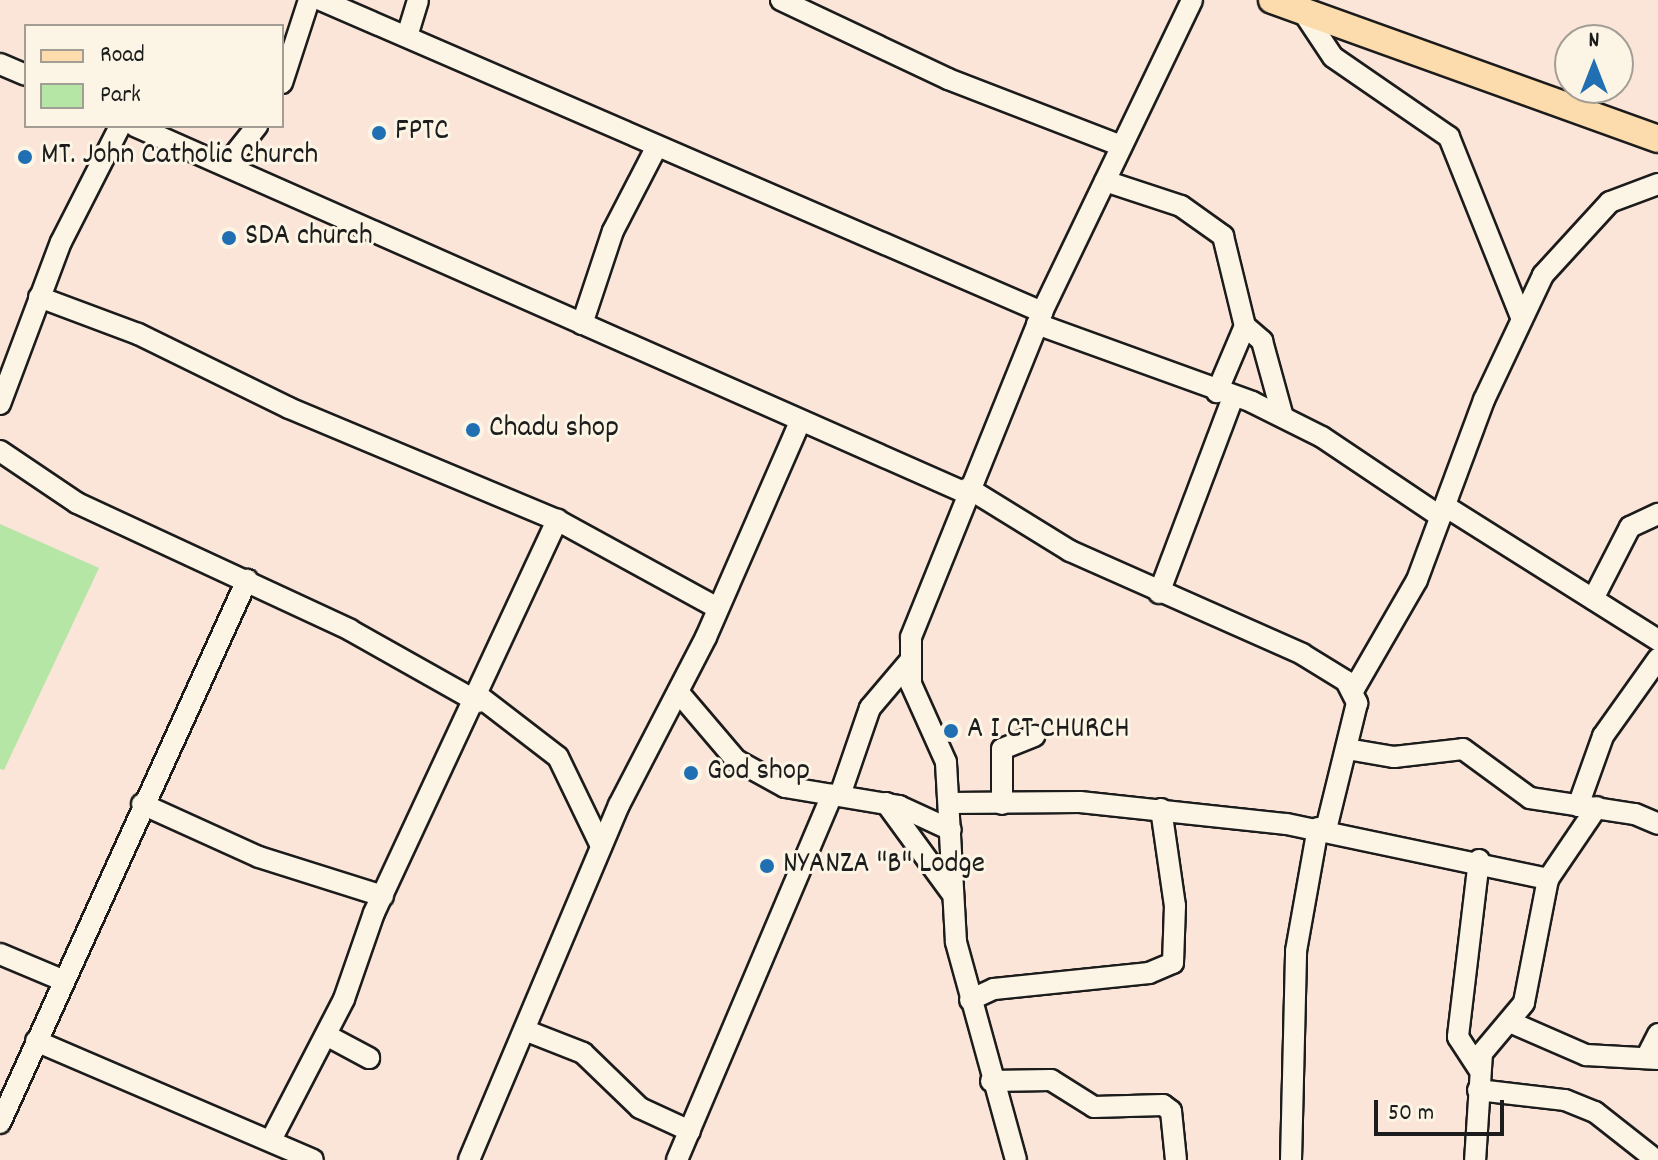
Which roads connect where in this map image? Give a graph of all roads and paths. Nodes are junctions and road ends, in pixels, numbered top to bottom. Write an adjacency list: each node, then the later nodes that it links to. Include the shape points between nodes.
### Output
1 (309, 0): 11 (street)
2 (321, 0): 8 (street)
3 (418, 0): 8 (street)
4 (781, 0): 16 (street, via 948,79)
5 (1192, 0): 16 (street)
6 (1272, 0): 7 (main road)
7 (1303, 12): 15 (main road); 22 (street, via 1333,57 1449,137)
8 (408, 33): 17 (street)
9 (0, 64): 10 (street)
10 (24, 74)
11 (284, 77)
12 (119, 128): 21 (street)
13 (140, 128): 18 (street)
14 (255, 128): 18 (street)
15 (1658, 139)
16 (1122, 146): 19 (street)
17 (655, 150): 23 (street); 24 (street, via 613,231)
18 (226, 165): 24 (street)
19 (1105, 181): 23 (street); 25 (street, via 1181,206 1223,236)
20 (1658, 184): 22 (street, via 1610,202 1562,247)
21 (39, 297): 27 (street); 34 (street, via 138,334 289,408)
22 (1521, 317): 32 (street)
23 (1040, 318): 26 (street); 31 (street)
24 (582, 324): 29 (street)
25 (1245, 326): 26 (street); 28 (street, via 1262,341)
26 (1225, 394): 28 (street); 36 (street)
27 (0, 404)
28 (1283, 417): 32 (street)
29 (799, 424): 31 (street); 38 (street)
30 (0, 451): 35 (street, via 77,503)
31 (967, 490): 36 (street, via 1070,551); 41 (street, via 928,587)
32 (1443, 512): 37 (street); 42 (street, via 1393,631)
33 (1658, 514): 37 (street, via 1630,527)
34 (557, 520): 38 (street); 44 (street)
35 (247, 580): 44 (street); 50 (street)
36 (1159, 593): 42 (street, via 1302,654)
37 (1593, 599): 39 (street)
38 (718, 608): 43 (street)
39 (1658, 640)
40 (1658, 659): 52 (street, via 1603,736)
41 (909, 662): 47 (street, via 870,708); 49 (street, via 911,684 946,762)
42 (1354, 689): 46 (street)
43 (679, 693): 47 (street, via 736,760 800,793); 57 (street)
44 (479, 700): 57 (street, via 558,757); 61 (street)
45 (1034, 736): 51 (street, via 1002,749)
46 (1347, 749): 52 (street, via 1394,757 1463,749 1530,798); 55 (street)
47 (836, 795): 48 (street); 75 (street)
48 (886, 803): 56 (street); 60 (street)
49 (949, 803): 51 (street); 56 (street)
50 (142, 804): 61 (street, via 259,857); 63 (street)
51 (1002, 804): 53 (street)
52 (1587, 806): 54 (street); 59 (street)
53 (1161, 809): 55 (street); 64 (street, via 1175,906 1173,963 1149,973 994,989)
54 (1658, 824)
55 (1322, 829): 58 (street); 82 (street, via 1296,951)
56 (951, 830): 60 (street)
57 (601, 846): 66 (street)
58 (1479, 860): 59 (street); 72 (street, via 1458,1037)
59 (1548, 879): 65 (street, via 1530,985)
60 (951, 892): 64 (street)
61 (383, 896): 68 (street)
62 (0, 954): 63 (street)
63 (62, 980): 69 (street)
64 (970, 1000): 73 (street)
65 (1510, 1022): 71 (street, via 1586,1055); 72 (street, via 1482,1053)
66 (527, 1031): 75 (street, via 583,1053 640,1108); 78 (street)
67 (1658, 1034): 71 (street)
68 (326, 1035): 70 (street); 76 (street)
69 (36, 1041): 74 (street); 76 (street)
70 (369, 1058)
71 (1652, 1059)
72 (1478, 1080): 83 (street); 84 (street, via 1595,1112)
73 (991, 1081): 80 (street); 81 (street, via 1051,1080 1094,1107 1168,1108)
74 (0, 1123)
75 (690, 1131): 79 (street)
76 (279, 1149): 77 (street)
77 (313, 1160)
78 (469, 1160)
79 (677, 1160)
80 (1016, 1160)
81 (1176, 1160)
82 (1291, 1160)
83 (1475, 1160)
84 (1656, 1160)

